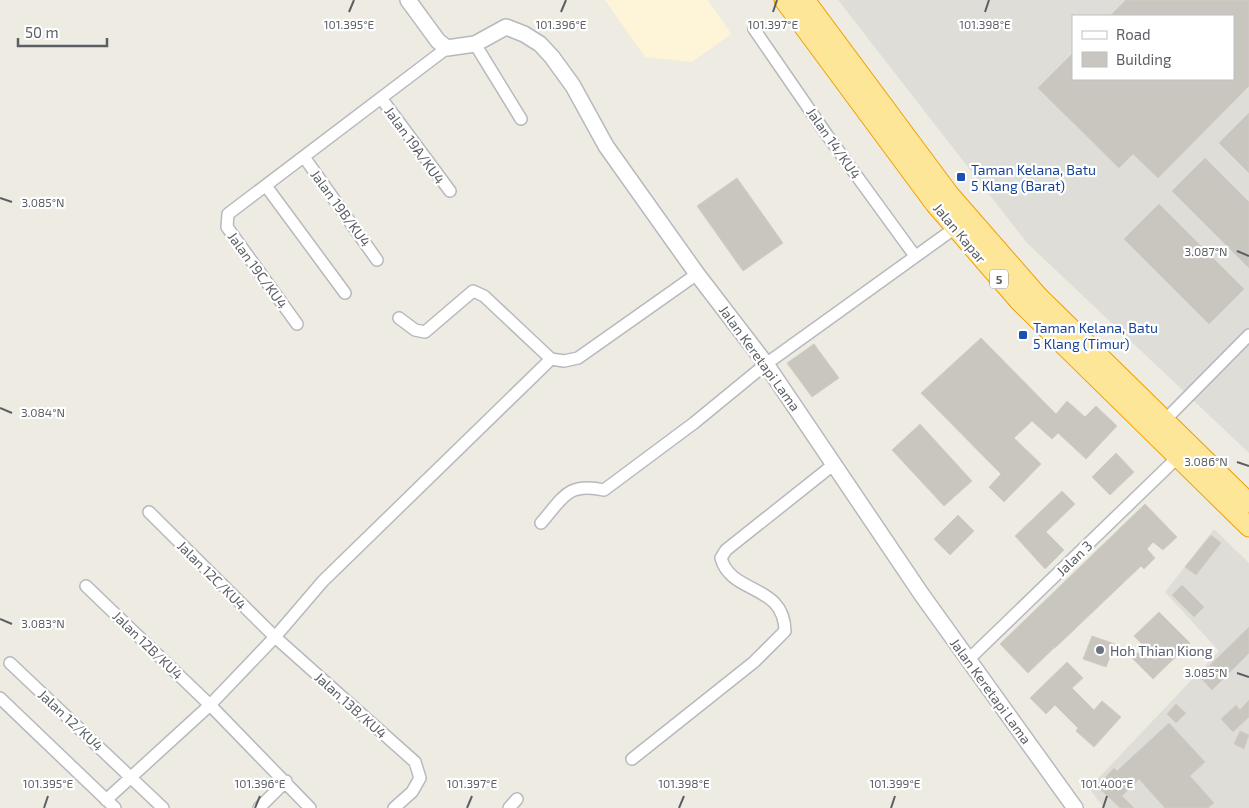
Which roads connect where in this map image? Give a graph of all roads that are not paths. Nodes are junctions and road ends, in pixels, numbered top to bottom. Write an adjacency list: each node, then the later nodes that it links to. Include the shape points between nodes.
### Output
1 (408, 0): 6 (street, via 438,41)
2 (784, 0): 12 (highway, Jalan Kapar / 5)
3 (806, 0): 22 (highway, Jalan Kapar / 5, via 949,194 1038,296)
4 (754, 29): 13 (street, Jalan 14/KU4, via 826,135)
5 (475, 44): 6 (street, Jalan Keretapi Lama); 8 (street); 15 (street, Jalan Keretapi Lama, via 506,27 524,34 552,57 573,86 606,146)
6 (447, 48): 7 (street)
7 (381, 98): 9 (street); 11 (street, Jalan 19A/KU4)
8 (521, 119)
9 (304, 157): 10 (street); 14 (street, Jalan 19B/KU4)
10 (266, 186): 16 (street); 18 (street, Jalan 19C/KU4, via 228,214 227,227)
11 (450, 191)
12 (955, 228): 13 (street); 23 (highway, Jalan Kapar / 5, via 1020,302)
13 (915, 256): 21 (street)
14 (377, 260)
15 (697, 274): 20 (street, via 578,358); 21 (street, Jalan Keretapi Lama)
16 (345, 294)
17 (399, 318): 20 (street, via 415,330 425,332 473,291 484,296)
18 (297, 324)
19 (1249, 335): 22 (street)
20 (551, 359): 30 (street, via 323,581)
21 (766, 364): 24 (street, Jalan Keretapi Lama); 27 (street, via 626,475 604,490 586,486 571,490)
22 (1164, 421): 25 (highway, Jalan Kapar / 5)
23 (1178, 457): 28 (highway, Jalan Kapar / 5); 31 (street, Jalan 3)
24 (833, 465): 31 (street, Jalan Keretapi Lama); 35 (street, via 726,550 721,558 732,577 765,595 782,610 785,631 754,662)
25 (1249, 503)
26 (149, 512): 30 (street, Jalan 12C/KU4)
27 (541, 523)
28 (1249, 527)
29 (86, 586): 34 (street, Jalan 12B/KU4)
30 (275, 637): 34 (street); 43 (street, Jalan 13B/KU4, via 415,762 420,778 412,792)
31 (969, 659): 45 (street, Jalan Keretapi Lama)
32 (10, 663): 36 (street, Jalan 12/KU4)
33 (0, 698): 39 (street)
34 (210, 705): 36 (street); 37 (street, Jalan 12B/KU4)
35 (632, 759)
36 (132, 777): 39 (street); 40 (street, Jalan 12/KU4)
37 (286, 781): 41 (street); 42 (street, Jalan 12B/KU4)
38 (517, 799): 44 (street)
39 (110, 804)
40 (164, 808)
41 (259, 808)
42 (310, 808)
43 (394, 808)
44 (508, 808)
45 (1075, 808)

